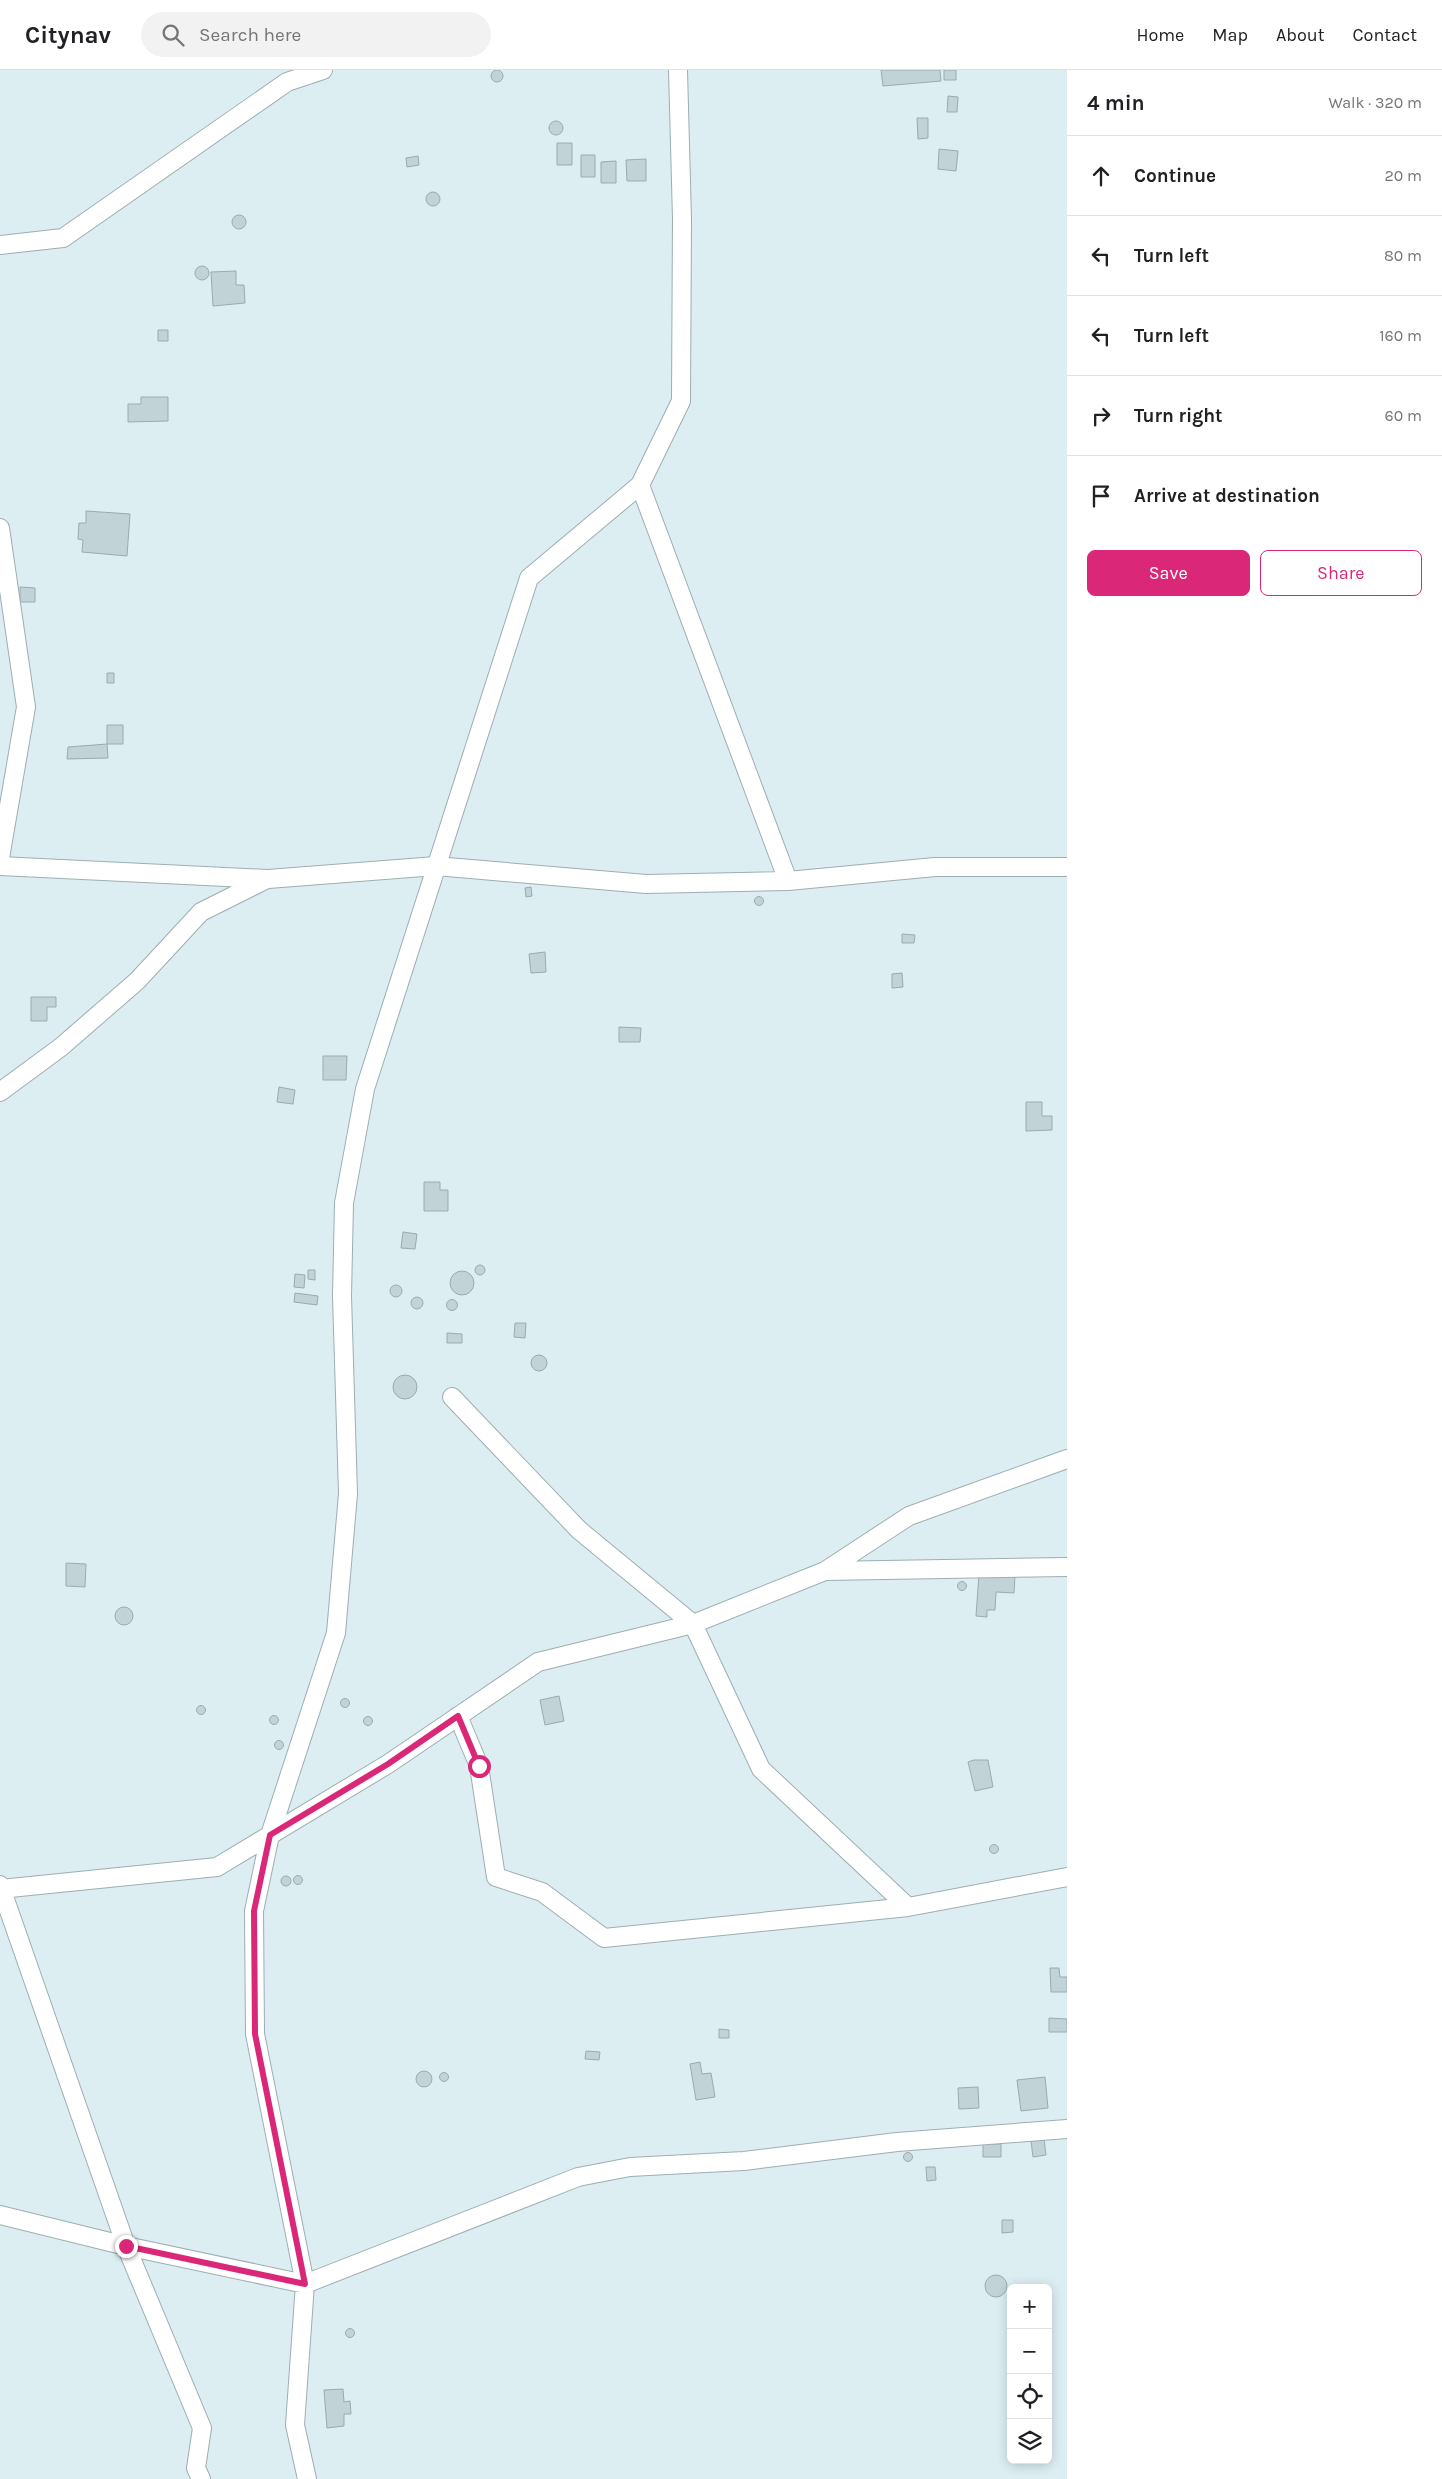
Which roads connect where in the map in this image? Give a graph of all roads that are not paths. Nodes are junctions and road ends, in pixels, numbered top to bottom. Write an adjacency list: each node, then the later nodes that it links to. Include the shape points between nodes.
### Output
1 (323, 70): 3 (street, via 287,82 63,238)
2 (678, 70): 4 (street, via 682,219 681,401)
3 (0, 245)
4 (640, 485): 8 (street, via 530,578); 11 (street)
5 (0, 528): 6 (street, via 26,707)
6 (0, 858)
7 (0, 866): 10 (street)
8 (436, 866): 10 (street); 11 (street, via 646,884); 19 (street, via 365,1089 344,1203 342,1296 348,1494 336,1633)
9 (1067, 866): 11 (street, via 935,866)
10 (268, 879): 12 (street, via 201,912 137,981 61,1047)
11 (788, 881)
12 (0, 1092)
13 (452, 1397): 17 (street, via 580,1530)
14 (1067, 1459): 16 (street, via 909,1516)
15 (1067, 1567): 16 (street)
16 (825, 1572): 17 (street)
17 (693, 1624): 18 (street, via 538,1662); 22 (street, via 761,1769)
18 (458, 1716): 19 (street, via 388,1764); 22 (street, via 479,1766 496,1877 542,1892 604,1938)
19 (270, 1835): 21 (street, via 217,1867); 26 (street, via 254,1911 255,2034)
20 (1067, 1876): 22 (street)
21 (0, 1888): 25 (street)
22 (908, 1907)
23 (1067, 2129): 26 (street, via 897,2142 744,2162 630,2167 586,2175)
24 (0, 2215): 25 (street)
25 (126, 2246): 26 (street); 27 (street, via 202,2428 196,2468)
26 (305, 2284): 28 (street, via 295,2425)
27 (201, 2479)
28 (307, 2479)

